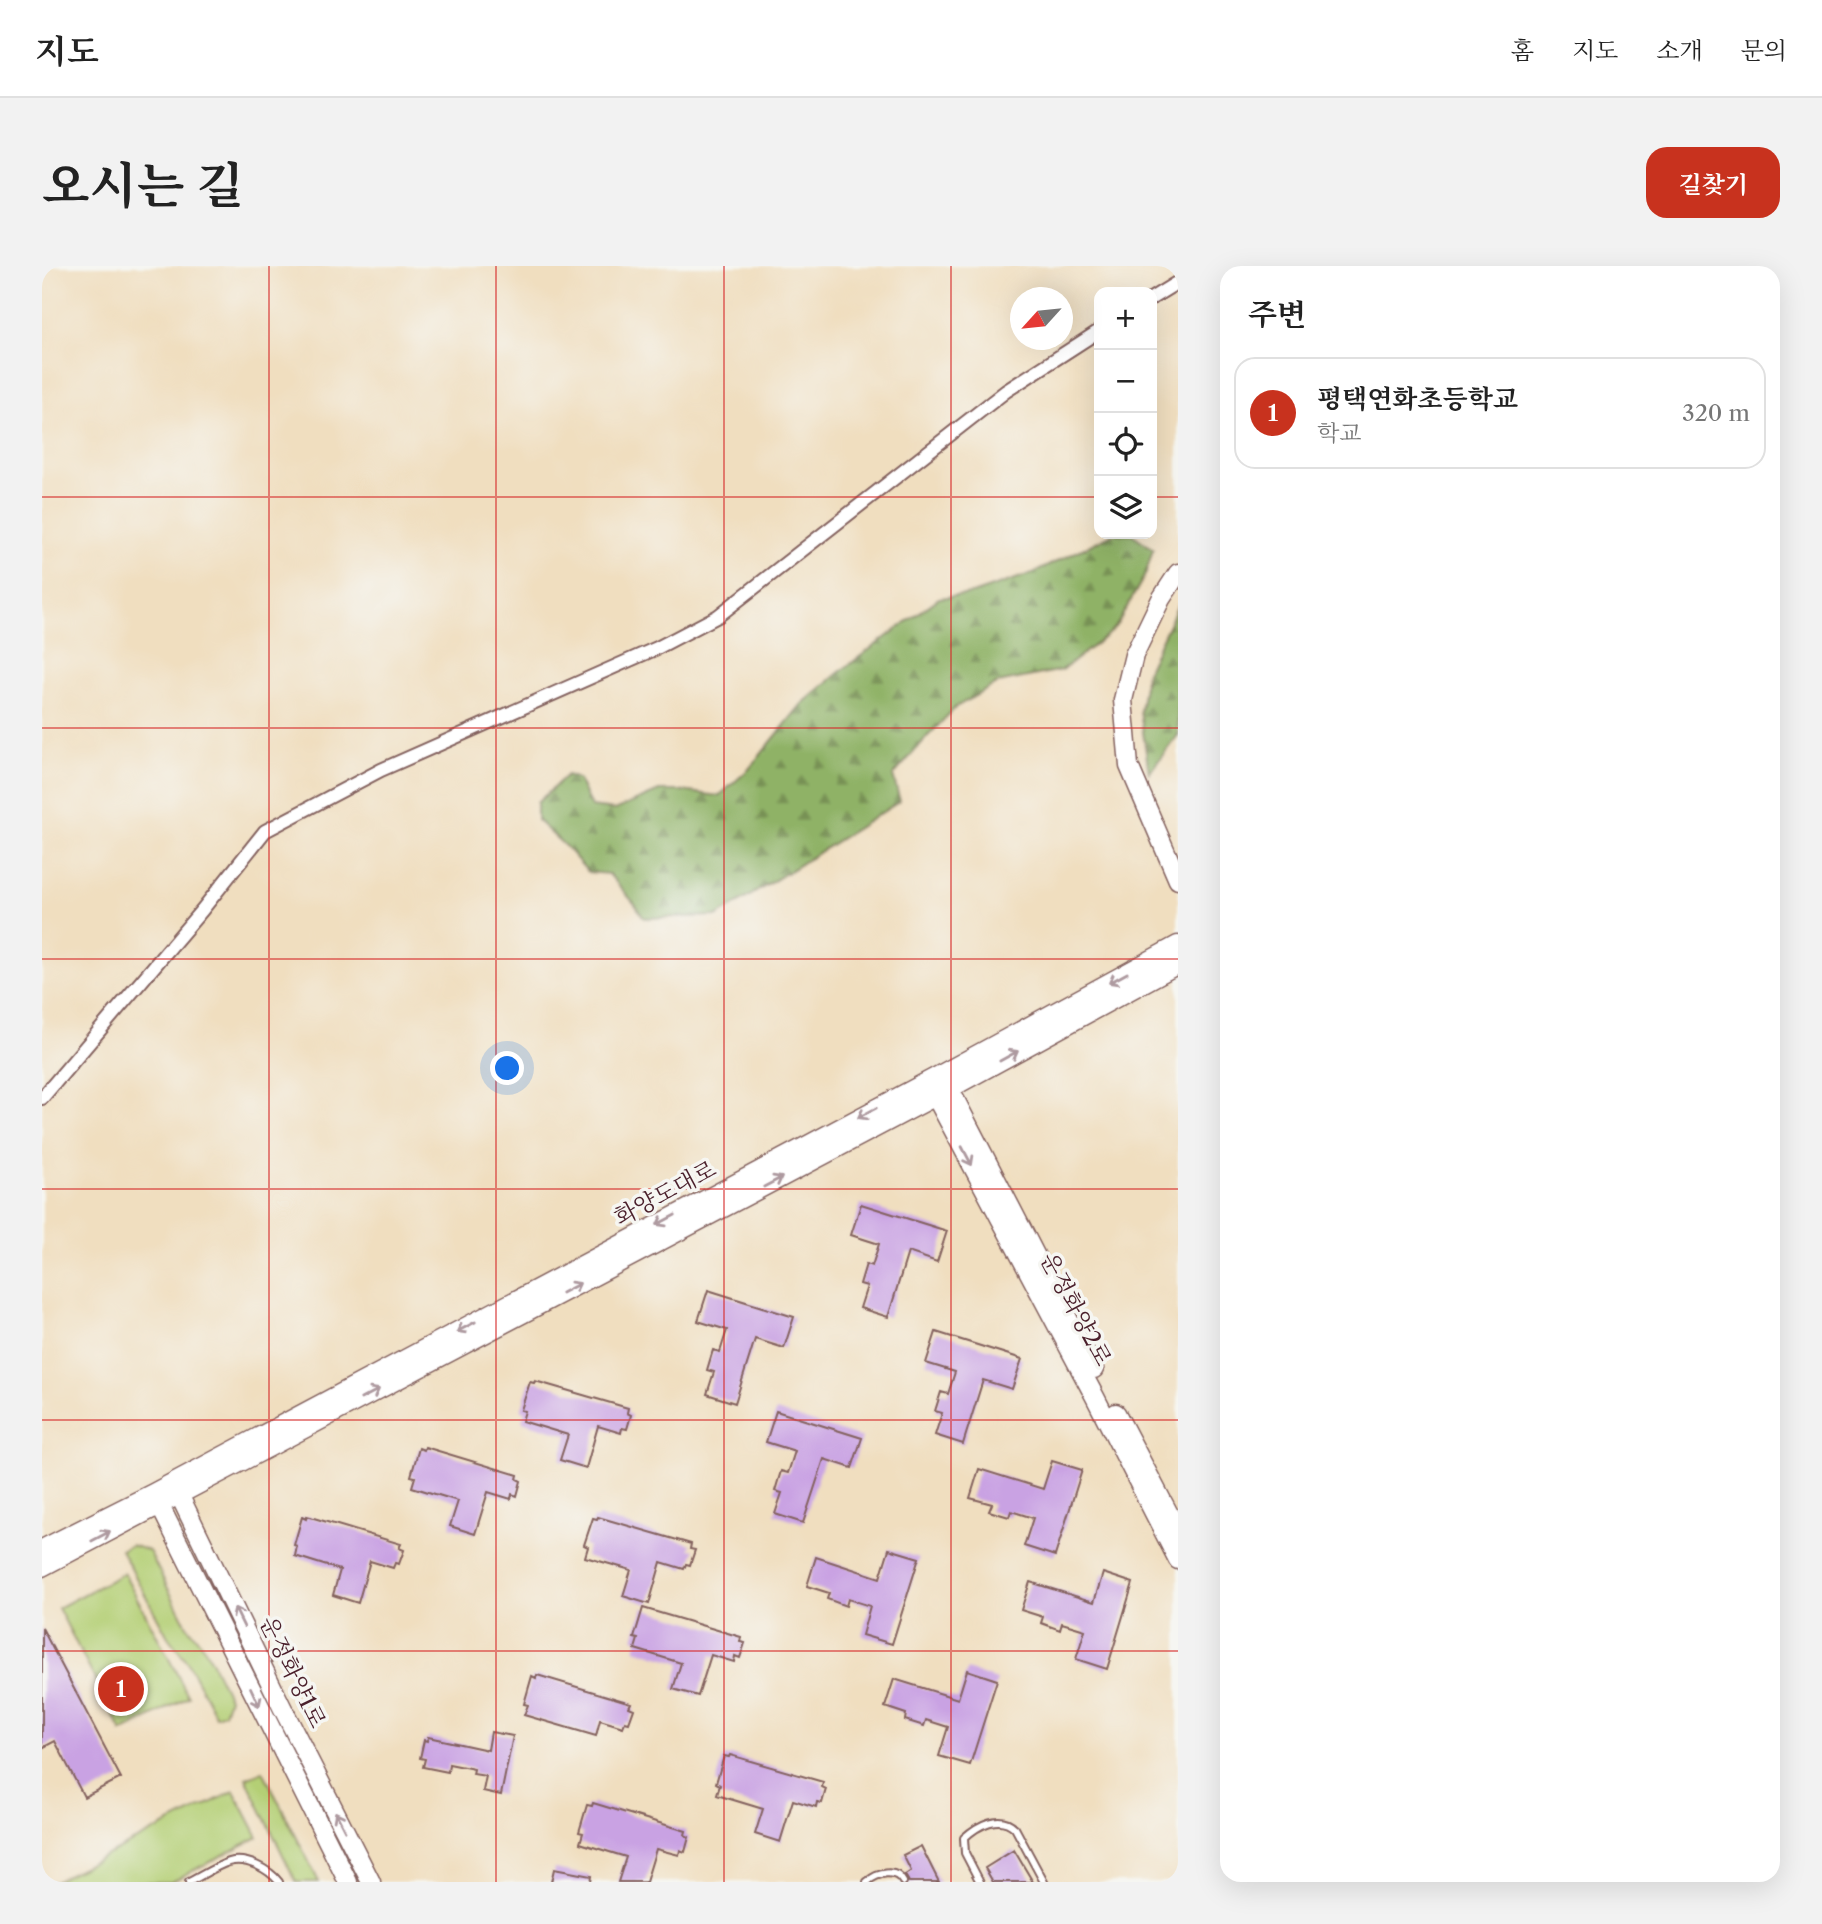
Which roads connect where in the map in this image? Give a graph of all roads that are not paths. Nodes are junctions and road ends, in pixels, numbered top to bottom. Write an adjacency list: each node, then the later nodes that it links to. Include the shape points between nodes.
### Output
1 (1178, 282): 2 (street)
2 (1157, 295)
3 (1094, 334): 9 (street, via 1006,391 718,616 657,648 381,770 265,831)
4 (1178, 573): 5 (street, via 1134,655 1123,700 1129,766)
5 (1178, 880)
6 (1178, 945): 8 (street, 화양도대로, one-way to 8)
7 (1178, 964): 8 (street, 화양도대로, one-way to 7)
8 (938, 1085): 10 (street, 화양도대로); 12 (street, 운정화양2로); 14 (street, 운정화양2로, one-way to 14)
9 (42, 1098)
10 (176, 1488): 11 (street, 화양도대로); 19 (street, 운정화양1로, one-way to 10)
11 (156, 1499): 13 (street); 15 (street, one-way to 11); 18 (street, one-way to 18)
12 (1178, 1531)
13 (42, 1549)
14 (1178, 1560)
15 (42, 1567)
16 (189, 1882): 17 (lane, via 243,1860)
17 (279, 1882)
18 (348, 1882)
19 (371, 1882)
20 (867, 1882): 21 (lane, via 893,1873)
21 (903, 1882)
22 (980, 1882): 23 (lane, via 965,1853 964,1838 1002,1819 1015,1828)
23 (1044, 1882)

